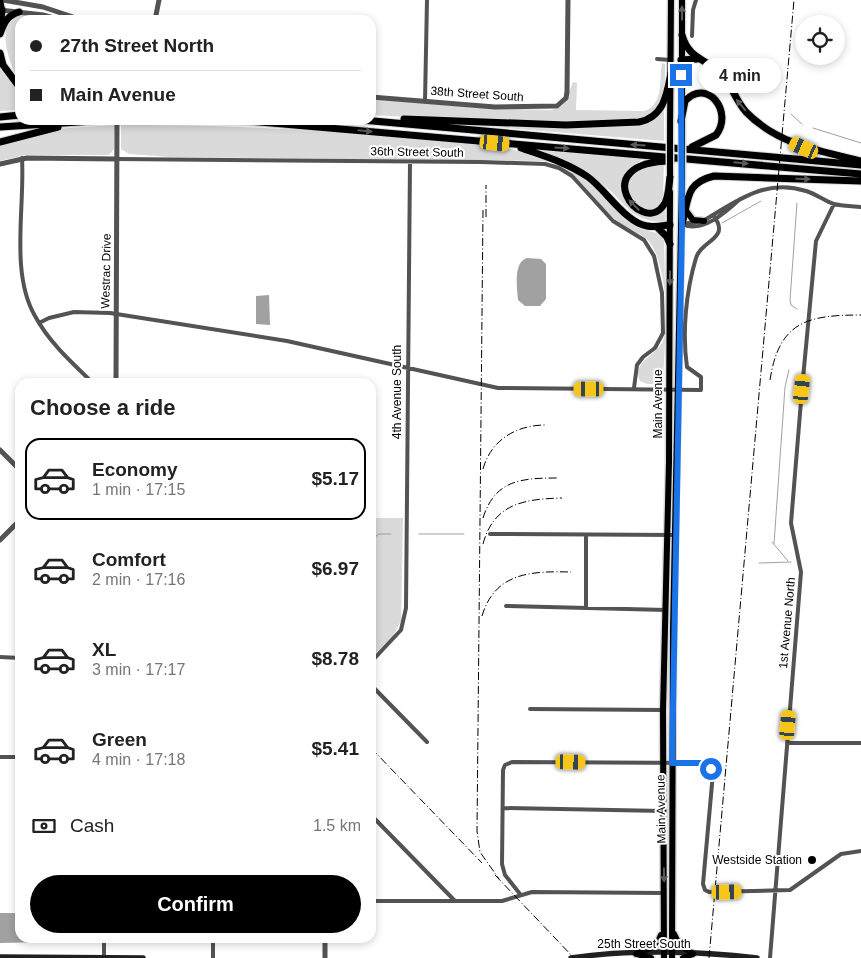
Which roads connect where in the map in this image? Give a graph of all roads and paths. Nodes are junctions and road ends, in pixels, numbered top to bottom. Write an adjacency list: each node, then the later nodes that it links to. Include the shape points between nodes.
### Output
1 (2, 0): 8 (main road); 11 (street)
2 (158, 0): 12 (street)
3 (427, 0): 25 (street)
4 (568, 0): 25 (street, 38th Street South, via 568,85 566,98 554,107 495,107)
5 (671, 0): 19 (main road, Main Avenue)
6 (682, 0): 15 (main road, Main Avenue, one-way to 6)
7 (696, 0): 16 (street)
8 (1, 10): 9 (street); 13 (highway)
9 (19, 12): 10 (street); 14 (highway, via 6,19)
10 (34, 15)
11 (67, 15)
12 (156, 15)
13 (0, 28)
14 (0, 34)
15 (682, 36): 20 (main road, Main Avenue); 21 (highway, via 685,47)
16 (692, 36)
17 (0, 53): 23 (highway, via 3,65)
18 (657, 59): 19 (street)
19 (671, 60): 20 (main road); 22 (main road, Main Avenue)
20 (681, 60): 21 (highway); 30 (main road, Main Avenue)
21 (702, 60): 43 (highway, one-way to 21, via 804,148 773,134 746,112 723,76)
22 (671, 73): 28 (highway, via 663,105 650,119 639,122 566,125); 46 (main road, Main Avenue, bridge)
23 (15, 81)
24 (376, 97): 25 (street, 38th Street South)
25 (425, 101)
26 (15, 116): 27 (highway)
27 (0, 117)
28 (376, 118)
29 (376, 121): 38 (highway, one-way to 29)
30 (681, 121): 38 (highway, via 685,101 694,94 706,93 722,110 722,121 716,135); 48 (main road, Main Avenue, bridge)
31 (27, 125): 35 (highway)
32 (66, 125): 36 (highway)
33 (116, 125): 40 (street, Westrac Drive)
34 (292, 125): 37 (highway, one-way to 37)
35 (0, 127)
36 (0, 142)
37 (511, 144): 41 (highway, one-way to 41); 56 (highway, via 580,172 635,221)
38 (687, 149): 43 (highway)
39 (22, 158): 40 (street, 36th Street South); 44 (street, 36th Street South); 60 (street, via 22,271 26,294)
40 (117, 160): 42 (street, 36th Street South); 59 (street, Westrac Drive)
41 (709, 160): 45 (highway, one-way to 45); 46 (highway, one-way to 41, via 665,204 658,211 641,211 628,200 627,177 631,170 643,163)
42 (410, 162): 61 (street, 4th Avenue South); 64 (street, 36th Street South, via 552,165 572,176 614,221 644,240 654,256 661,286 663,333 655,348 637,365)
43 (861, 163)
44 (0, 164)
45 (861, 174)
46 (670, 176): 55 (main road, Main Avenue)
47 (861, 181): 51 (highway, one-way to 47, via 691,188 701,179 714,176)
48 (682, 200): 51 (main road); 54 (main road, Main Avenue)
49 (834, 204): 50 (street); 52 (street, via 806,191 764,188 743,197); 87 (street, 1st Avenue North, via 816,242 791,523 801,572)
50 (861, 207)
51 (685, 211): 53 (main road, via 693,220); 54 (highway)
52 (714, 217): 53 (street); 57 (street)
53 (707, 220): 54 (street, via 702,226); 57 (street)
54 (682, 224): 55 (main road); 66 (main road, Main Avenue)
55 (670, 225): 56 (highway); 58 (main road, Main Avenue)
56 (657, 227): 58 (highway)
57 (719, 228): 66 (street, via 715,239 696,256 688,300 687,367 701,377 701,390)
58 (670, 244): 65 (main road, Main Avenue, one-way to 65)
59 (116, 314): 60 (street, via 74,312); 61 (street, via 256,336); 63 (street, Westrac Drive)
60 (39, 323): 62 (street)
61 (407, 369): 64 (street, via 516,389); 80 (street, 4th Avenue South, via 406,608 404,622 397,635)
62 (88, 378)
63 (116, 378)
64 (634, 388): 65 (street)
65 (670, 389): 66 (street); 72 (main road, Main Avenue)
66 (678, 390): 73 (main road, Main Avenue)
67 (0, 450): 68 (street)
68 (15, 465)
69 (15, 525): 74 (street)
70 (490, 534): 71 (street)
71 (586, 535): 72 (street); 76 (street)
72 (668, 535): 73 (street); 77 (main road, Main Avenue)
73 (675, 535): 78 (main road, Main Avenue)
74 (0, 540)
75 (506, 606): 76 (street)
76 (586, 608): 77 (street)
77 (666, 613): 78 (main road, via 669,642); 84 (main road, Main Avenue)
78 (673, 646): 91 (main road, Main Avenue)
79 (0, 657): 81 (street)
80 (376, 657)
81 (15, 658)
82 (376, 690): 85 (street)
83 (530, 709): 84 (street)
84 (663, 710): 90 (main road, Main Avenue)
85 (427, 742)
86 (861, 743): 87 (street)
87 (787, 744): 97 (street, 1st Avenue North)
88 (0, 757): 89 (street)
89 (15, 757)
90 (664, 763): 91 (street); 92 (main road, Main Avenue); 93 (street, via 508,763 503,770)
91 (672, 763): 95 (main road, Main Avenue); 97 (street, via 700,763 708,765 713,773 705,890)
92 (664, 807): 93 (street); 95 (main road, via 668,844); 98 (main road, Main Avenue, one-way to 98)
93 (502, 808): 99 (street, via 503,870)
94 (376, 820): 101 (street)
95 (673, 847): 103 (main road, Main Avenue)
96 (861, 852): 97 (street, via 841,854 790,890)
97 (773, 891): 120 (street, 1st Avenue North)
98 (664, 893): 99 (street); 102 (main road, Main Avenue)
99 (520, 894): 101 (street, via 502,901)
100 (376, 901): 101 (street)
101 (455, 901)
102 (664, 914): 107 (main road, via 658,944); 109 (main road, Main Avenue)
103 (673, 926): 108 (main road, via 676,941); 110 (main road, Main Avenue)
104 (104, 943): 112 (street)
105 (213, 943): 114 (street)
106 (325, 943): 115 (street)
107 (636, 954): 109 (main road, 25th Street South); 116 (main road, 25th Street South, via 601,953); 117 (main road)
108 (693, 954): 110 (main road, 25th Street South); 118 (main road); 119 (main road, 25th Street South)
109 (664, 956): 110 (main road, 25th Street South)
110 (672, 956)
111 (0, 957): 112 (main road)
112 (104, 958): 113 (main road)
113 (143, 958)
114 (213, 958)
115 (325, 958)
116 (572, 958)
117 (651, 958)
118 (683, 958)
119 (757, 958)
120 (770, 958)

